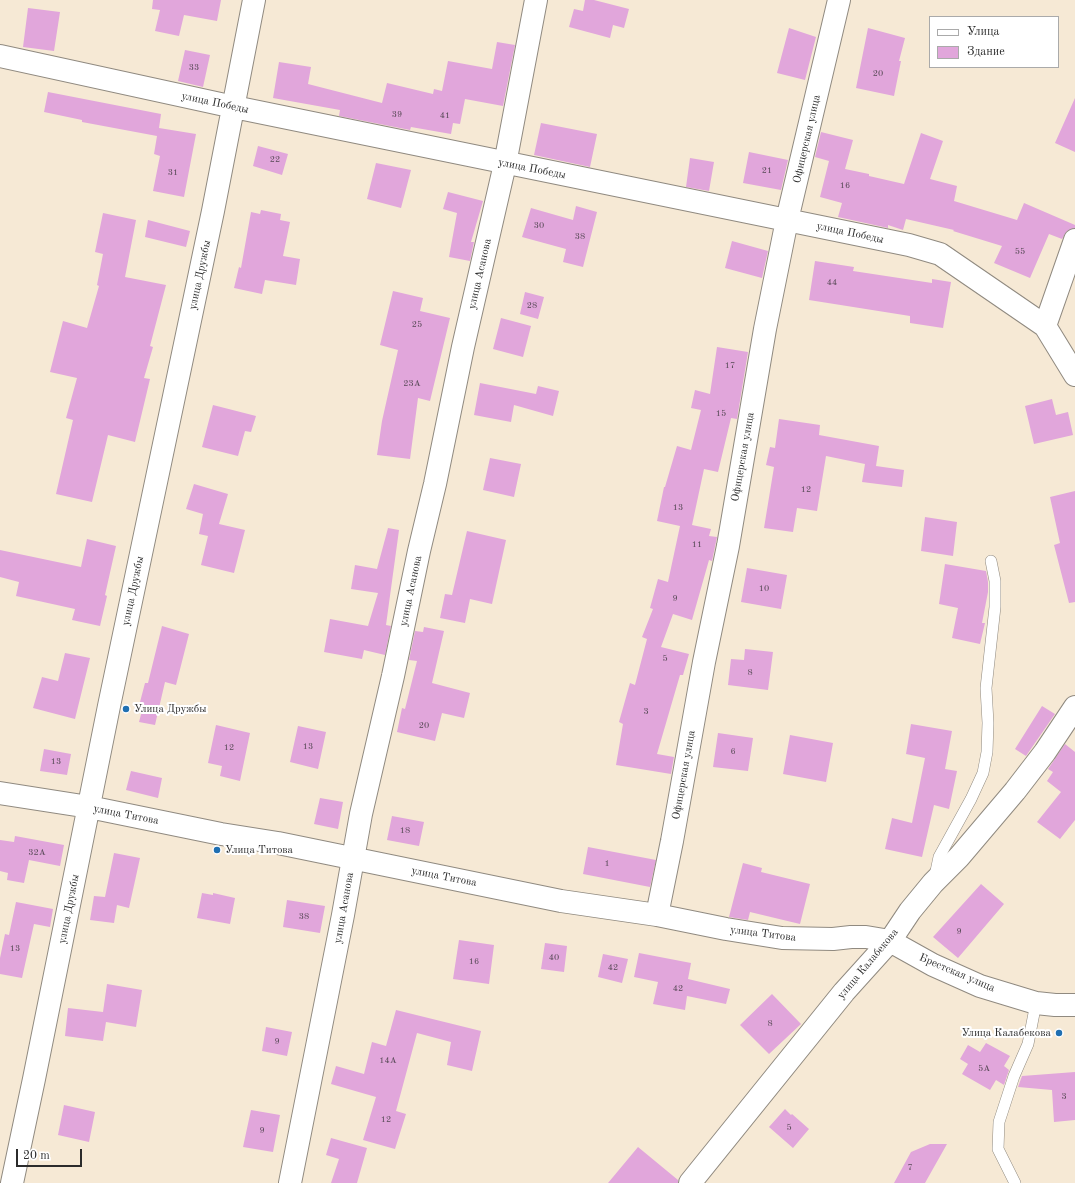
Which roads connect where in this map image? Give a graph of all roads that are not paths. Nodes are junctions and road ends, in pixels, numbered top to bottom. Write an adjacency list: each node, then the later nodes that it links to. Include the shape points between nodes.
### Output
1 (254, 0): 5 (street, улица Дружбы)
2 (536, 0): 6 (street, улица Асанова)
3 (839, 0): 7 (street, Офицерская улица)
4 (0, 56): 5 (street, улица Победы)
5 (234, 107): 6 (street, улица Победы); 14 (street, улица Дружбы)
6 (505, 164): 7 (street, улица Победы); 15 (street, улица Асанова)
7 (787, 220): 9 (street, улица Победы, via 909,245 940,254); 17 (street, Офицерская улица)
8 (1075, 240): 9 (street)
9 (1045, 326): 10 (street)
10 (1075, 375)
11 (991, 561): 16 (lane, via 995,581 995,607 986,688 987,752 983,773 939,857)
12 (1075, 707): 16 (street, улица Калабекова, via 1015,791 959,857)
13 (0, 793): 14 (street, улица Титова)
14 (89, 807): 15 (street, улица Титова); 21 (street, улица Дружбы)
15 (352, 859): 17 (street, улица Титова, via 561,901); 22 (street, улица Асанова)
16 (933, 882): 18 (street, улица Калабекова)
17 (657, 915): 18 (street, улица Титова, via 782,938 866,937)
18 (890, 941): 19 (street, Брестская улица, via 933,965 980,986); 23 (street, улица Калабекова, via 844,992)
19 (1036, 1003): 20 (street, Брестская улица); 24 (lane, via 1028,1044 999,1122 998,1149)
20 (1075, 1005)
21 (12, 1183)
22 (290, 1183)
23 (690, 1183)
24 (1015, 1183)

